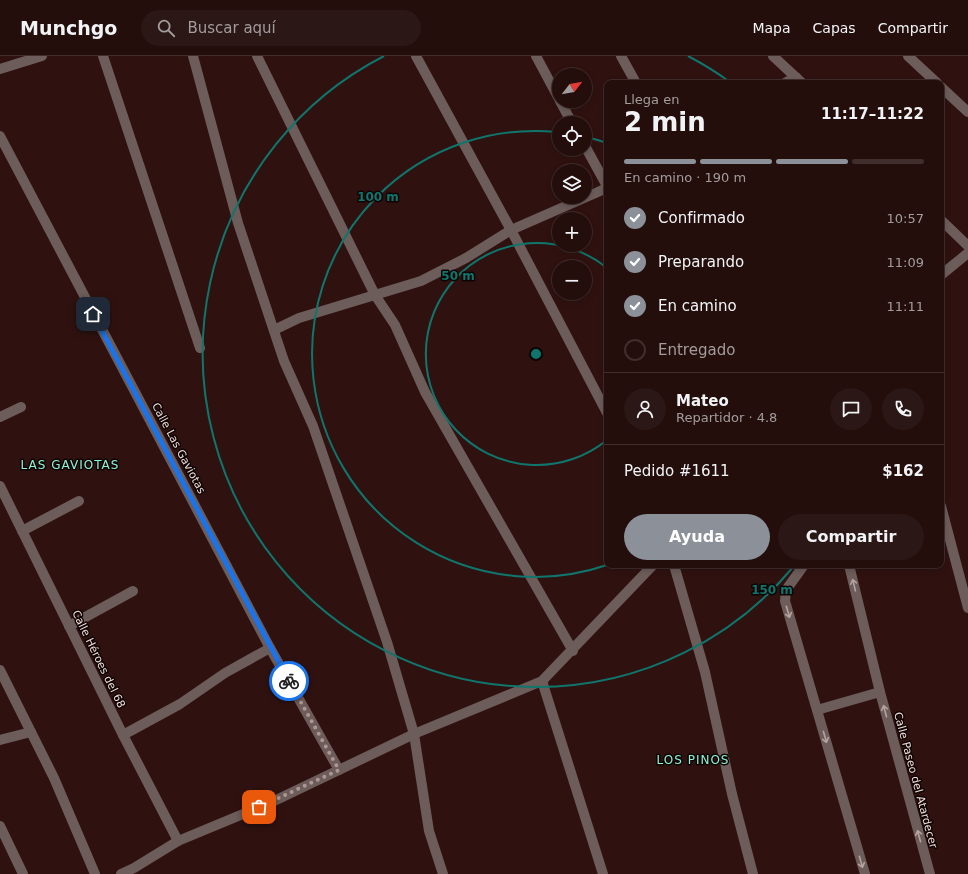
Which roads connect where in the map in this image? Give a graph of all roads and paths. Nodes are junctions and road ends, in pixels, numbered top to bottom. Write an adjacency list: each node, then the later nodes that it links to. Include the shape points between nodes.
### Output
1 (42, 56): 10 (street)
2 (103, 56): 29 (street)
3 (193, 56): 28 (street, via 238,223)
4 (257, 56): 27 (street)
5 (416, 56): 23 (street)
6 (536, 56): 15 (street)
7 (621, 56): 12 (street)
8 (773, 56): 13 (street)
9 (908, 56): 14 (street)
10 (32, 58): 11 (street)
11 (0, 69)
12 (634, 80)
13 (799, 80)
14 (934, 80)
15 (552, 85)
16 (944, 90): 17 (street)
17 (966, 108)
18 (0, 136): 44 (street, Calle Las Gaviotas)
19 (590, 156): 20 (street)
20 (604, 181)
21 (604, 188): 23 (street)
22 (944, 223): 24 (street)
23 (510, 230): 27 (street, via 466,258 421,281); 31 (street)
24 (968, 246)
25 (968, 254): 26 (street)
26 (944, 273)
27 (375, 295): 28 (street, via 299,318); 45 (street, via 395,325 425,392)
28 (274, 330): 51 (street, via 284,361 315,433 387,642)
29 (200, 348)
30 (20, 407): 32 (street)
31 (604, 407)
32 (0, 417)
33 (0, 486): 36 (street, Calle Héroes del 68)
34 (79, 501): 36 (street)
35 (944, 517): 42 (street)
36 (22, 531): 43 (street, Calle Héroes del 68)
37 (650, 568): 45 (street)
38 (675, 568): 62 (street, via 705,672)
39 (802, 568): 49 (street, one-way to 49, via 786,590 785,601)
40 (850, 568): 48 (street, Calle Paseo del Atardecer, one-way to 40)
41 (133, 591): 43 (street)
42 (968, 608)
43 (69, 626): 52 (street, Calle Héroes del 68)
44 (270, 648): 52 (street, via 225,673 180,704); 54 (street, Calle Las Gaviotas)
45 (573, 651): 47 (street)
46 (0, 670): 50 (street)
47 (542, 681): 51 (street); 61 (street)
48 (880, 692): 49 (street); 64 (street, Calle Paseo del Atardecer, one-way to 48)
49 (817, 710): 63 (street, one-way to 63)
50 (31, 732): 53 (street); 58 (street, via 54,778)
51 (414, 734): 54 (street); 60 (street, via 429,831)
52 (123, 735): 56 (street, Calle Héroes del 68)
53 (0, 740)
54 (339, 770): 56 (street, via 272,802)
55 (0, 826): 57 (street)
56 (178, 841): 59 (street)
57 (23, 874)
58 (95, 874)
59 (121, 874)
60 (443, 874)
61 (603, 874)
62 (753, 874)
63 (865, 874)
64 (930, 874)

